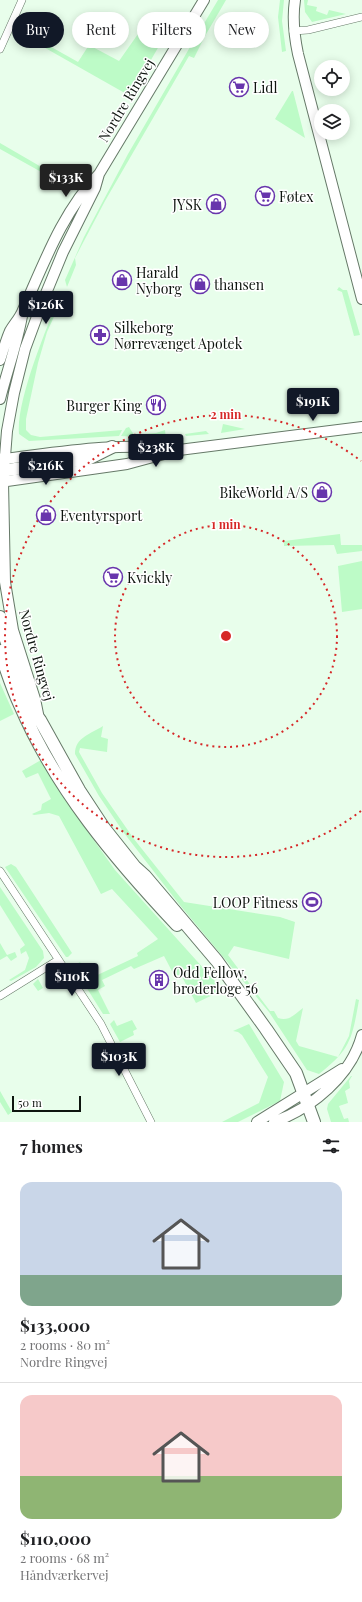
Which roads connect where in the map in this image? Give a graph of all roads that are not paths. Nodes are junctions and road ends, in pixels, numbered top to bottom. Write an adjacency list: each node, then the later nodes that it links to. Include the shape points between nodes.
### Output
1 (22, 0): 6 (street)
2 (204, 0): 7 (street, Nordre Ringvej)
3 (295, 0): 5 (street)
4 (362, 17): 5 (street, via 308,30)
5 (293, 31): 8 (street)
6 (0, 49)
7 (100, 174): 9 (street, Nordre Ringvej, via 88,185 77,201 55,240); 15 (street, Nordre Ringvej, via 62,252 25,349 14,393)
8 (362, 300)
9 (23, 312): 10 (street, Nordre Ringvej, via 10,331); 11 (street)
10 (0, 360)
11 (0, 399)
12 (362, 427): 14 (street)
13 (112, 447): 14 (street, via 149,446); 15 (main road, via 88,459)
14 (179, 450): 15 (street, via 127,464)
15 (1, 471): 18 (street, Nordre Ringvej, via 8,604 13,630)
16 (0, 617): 18 (main road, via 27,704)
17 (0, 651): 21 (main road, Nordre Ringvej, via 20,705 40,745 80,809 129,873 213,965)
18 (40, 720): 21 (main road, Nordre Ringvej, via 79,790 104,828 206,947)
19 (0, 871): 20 (street)
20 (58, 960): 22 (street); 27 (street, via 101,1024)
21 (229, 978): 25 (main road, Nordre Ringvej, via 296,1073)
22 (0, 996)
23 (362, 1035): 24 (street, via 355,1053)
24 (346, 1066): 25 (street); 26 (street, via 324,1094)
25 (304, 1092): 26 (main road, Nordre Ringvej); 28 (street)
26 (309, 1104): 29 (street, via 291,1116); 30 (main road, Nordre Ringvej)
27 (151, 1122)
28 (257, 1122)
29 (274, 1122)
30 (314, 1122)

